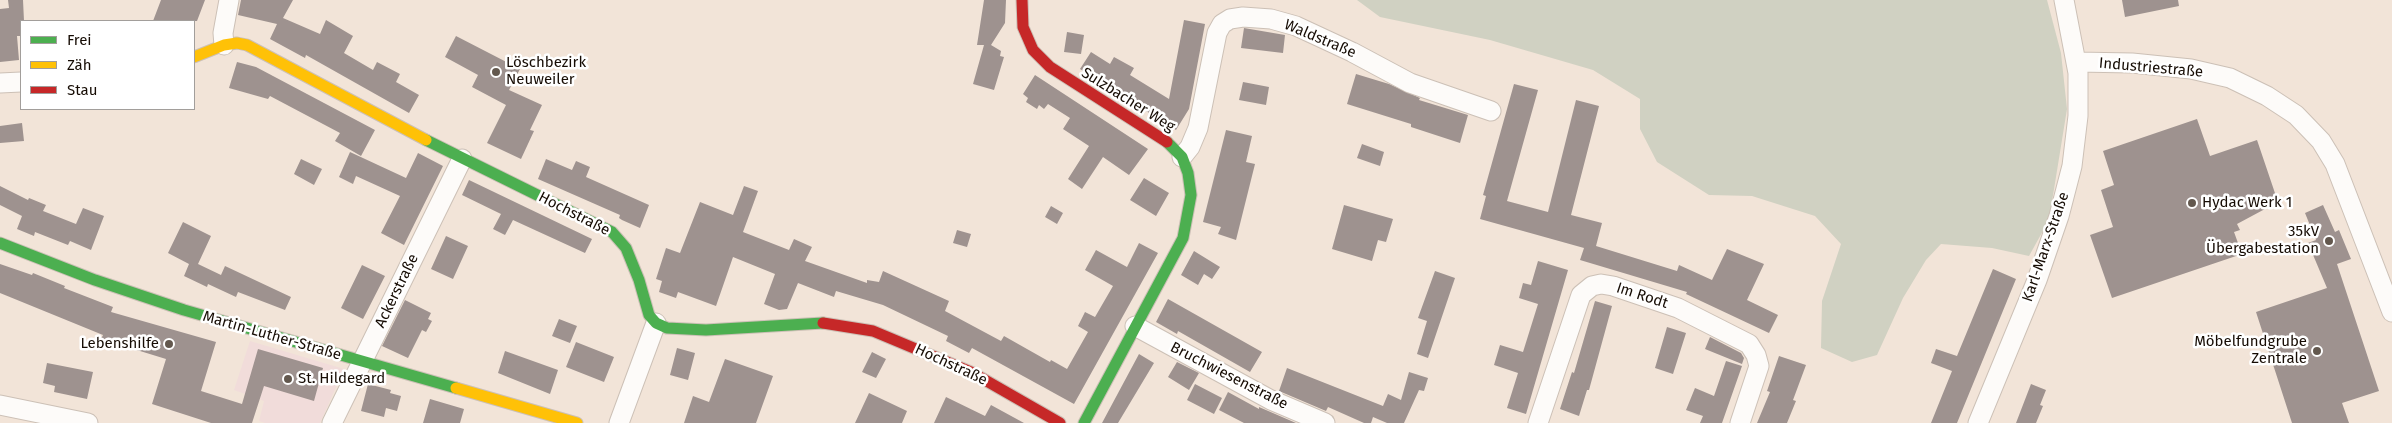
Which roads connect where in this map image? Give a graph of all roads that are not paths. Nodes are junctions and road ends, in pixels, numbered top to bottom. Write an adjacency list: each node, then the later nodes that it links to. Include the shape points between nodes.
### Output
1 (229, 0): 4 (street)
2 (1022, 0): 10 (street, Sulzbacher Weg, via 1023,26 1033,50 1050,67 1170,144)
3 (2064, 0): 6 (street, Industriestraße)
4 (224, 45): 5 (street, Hochstraße); 11 (street, Hochstraße, via 237,43 247,46)
5 (195, 58)
6 (2077, 62): 13 (street, Industriestraße, via 2191,69 2230,78 2296,115 2321,141 2335,164); 27 (street, Karl-Marx-Straße, via 2078,116 2072,166 2059,216 2037,280)
7 (20, 82): 8 (street)
8 (0, 83)
9 (1491, 111): 10 (street, Waldstraße, via 1410,83 1296,26 1243,17 1230,19 1217,33 1198,128)
10 (1182, 157): 15 (street, via 1188,172 1190,214 1183,238)
11 (462, 159): 14 (street, Hochstraße, via 612,232 626,248 649,314); 16 (street, Ackerstraße)
12 (0, 243): 16 (street, Martin-Luther-Straße, via 184,310)
13 (2392, 312)
14 (656, 323): 21 (street); 22 (street, Hochstraße, via 667,328 706,330 821,323 873,331 971,372)
15 (1135, 326): 23 (street); 24 (street, Bruchwiesenstraße, via 1271,400)
16 (363, 362): 19 (street, Ackerstraße); 20 (street, Martin-Luther-Straße)
17 (0, 405): 18 (street)
18 (88, 423)
19 (332, 423)
20 (577, 423)
21 (619, 423)
22 (1060, 423)
23 (1084, 423)
24 (1325, 423)
25 (1538, 423): 26 (street, Im Rodt, via 1581,295 1592,286 1601,284 1678,308 1749,344 1759,366)
26 (1740, 423)
27 (1978, 423)

